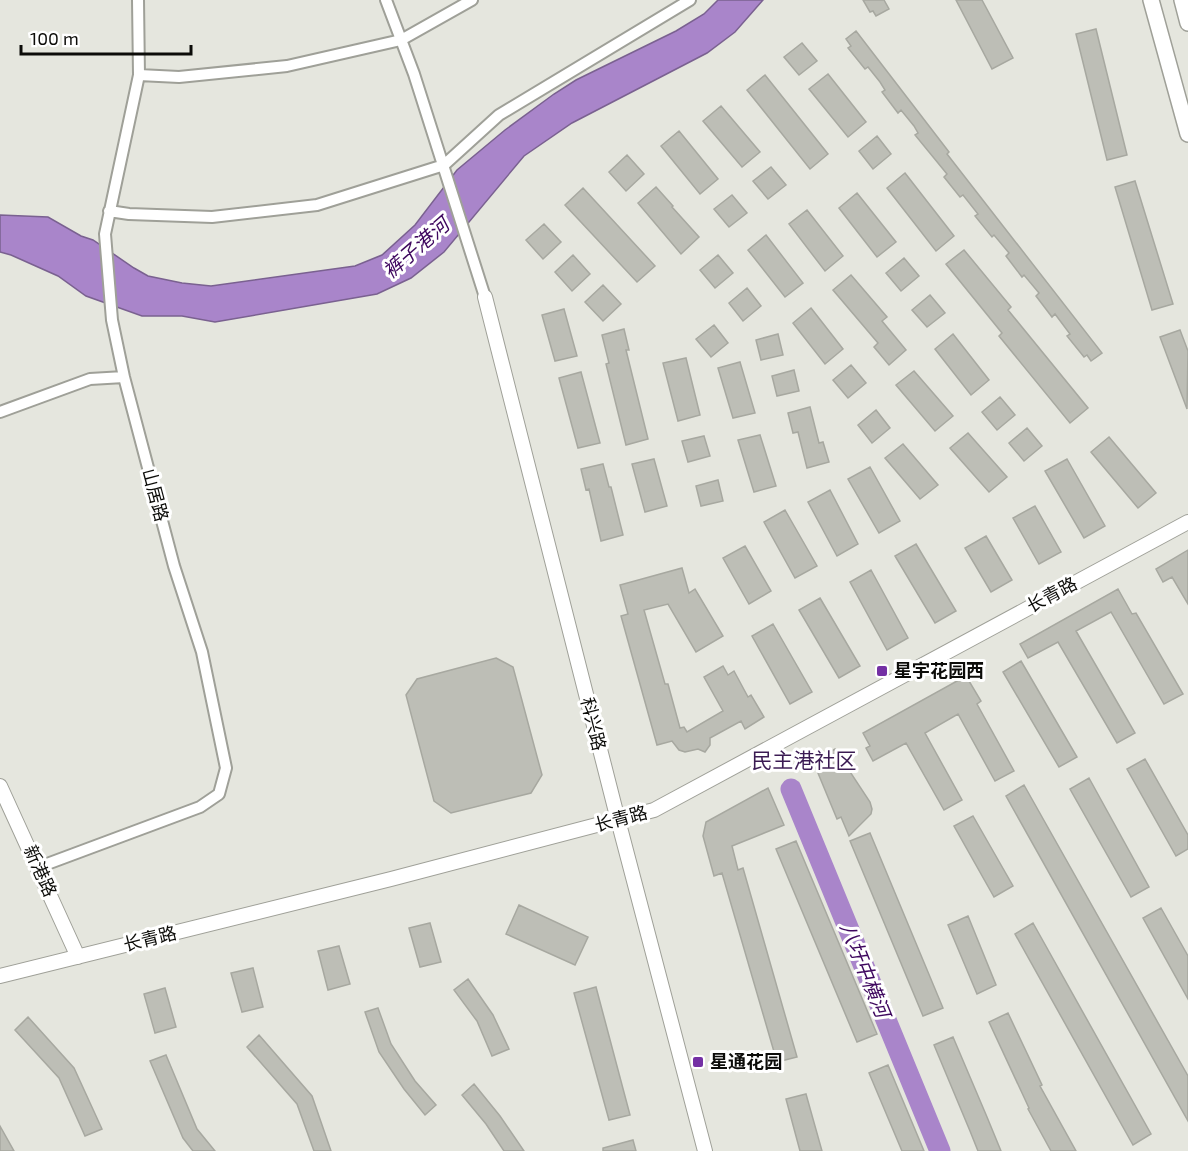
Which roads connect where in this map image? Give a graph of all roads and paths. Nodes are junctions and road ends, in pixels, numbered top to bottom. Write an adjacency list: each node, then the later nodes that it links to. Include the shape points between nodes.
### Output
1 (138, 0): 9 (street, 山居路)
2 (386, 0): 8 (street)
3 (471, 0): 8 (street)
4 (690, 0): 11 (street, via 500,115)
5 (1151, 0): 10 (main road)
6 (1182, 0): 7 (main road)
7 (1188, 23)
8 (401, 40): 9 (street, via 287,66 179,77); 11 (street)
9 (139, 75): 12 (street, 山居路)
10 (1188, 134)
11 (446, 171): 12 (street, via 317,205 212,217); 13 (street)
12 (109, 211): 14 (street, 山居路, via 105,234 112,320)
13 (485, 297): 18 (street, 科兴路)
14 (124, 377): 15 (street, via 90,379); 19 (street, 山居路, via 174,566 202,652 226,768 219,794 200,807)
15 (0, 412)
16 (1188, 522): 18 (street, 长青路, via 654,810)
17 (0, 786): 19 (street, 新港路)
18 (618, 820): 20 (street, 长青路); 22 (street, 科兴路)
19 (39, 867): 20 (street, 新港路)
20 (78, 957): 21 (street, 长青路)
21 (0, 976)
22 (705, 1151)

